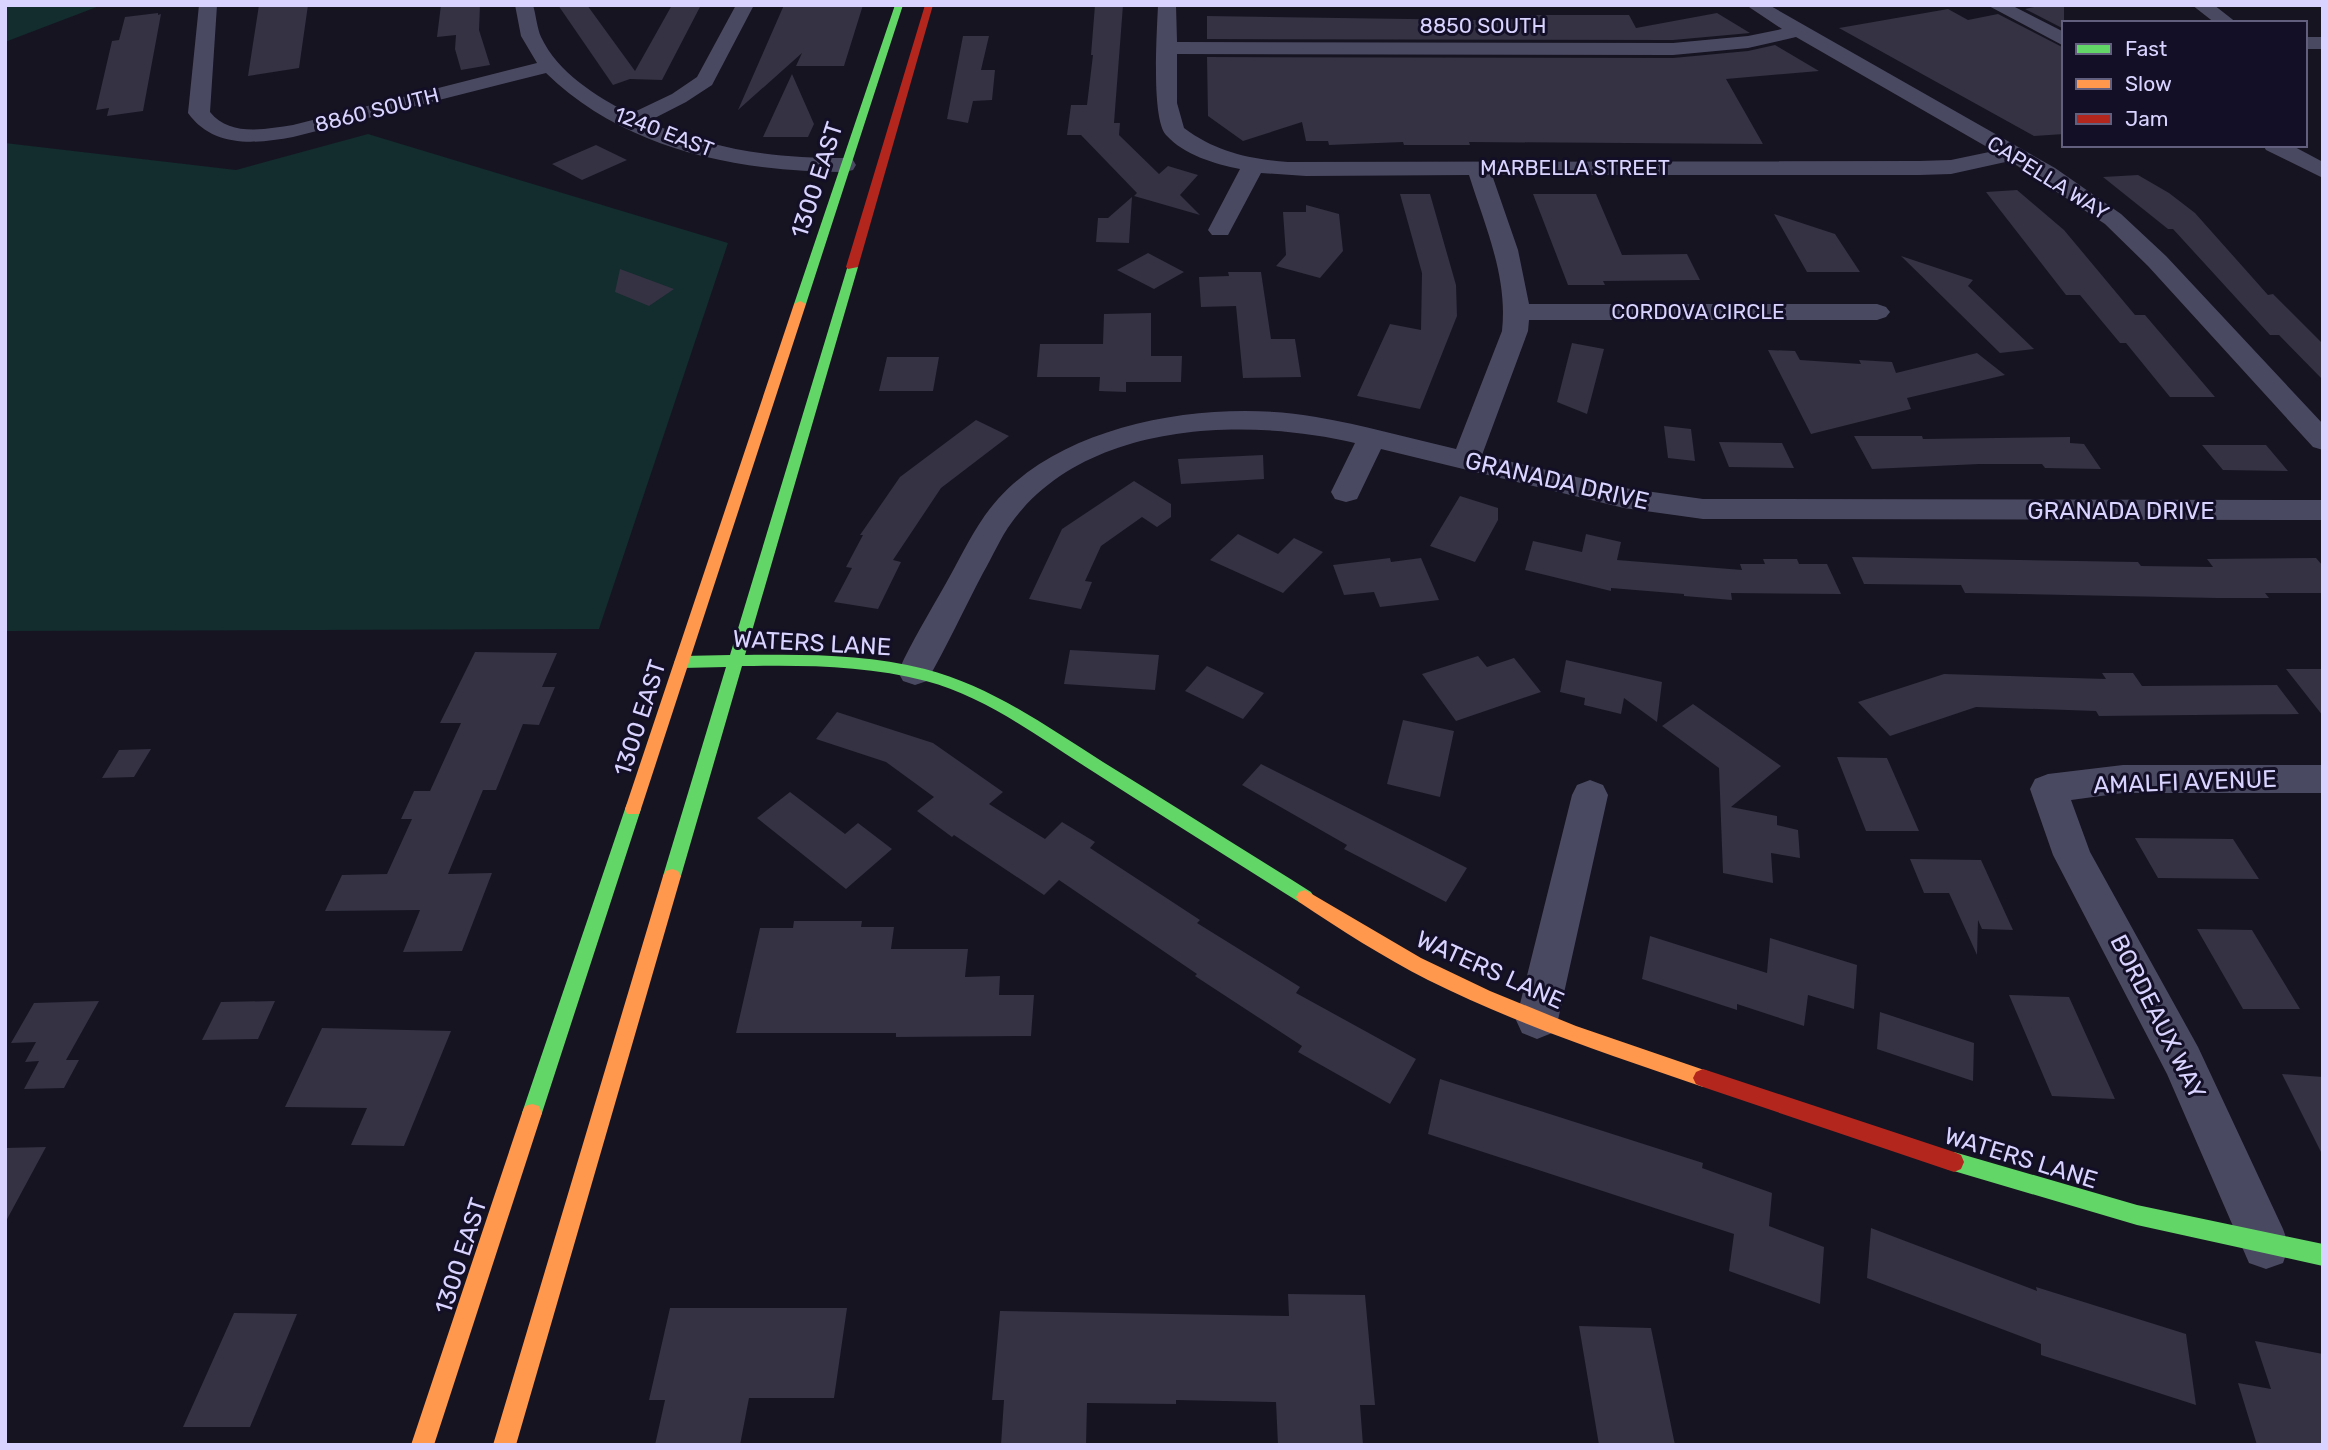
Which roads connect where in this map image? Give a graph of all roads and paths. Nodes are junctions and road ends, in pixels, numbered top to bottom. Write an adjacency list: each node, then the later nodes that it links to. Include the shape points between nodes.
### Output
1 (208, 5): 14 (street, 8860 SOUTH, via 199,113 205,123 229,134 270,135)
2 (524, 5): 14 (street, 1240 EAST, via 531,40)
3 (745, 5): 15 (street, via 705,80)
4 (899, 5): 18 (main road, 1300 EAST)
5 (929, 5): 31 (main road)
6 (1167, 5): 13 (street)
7 (1755, 5): 11 (street, CAPELLA WAY)
8 (1996, 5): 12 (street)
9 (2201, 5): 10 (street)
10 (2225, 21)
11 (1797, 31): 13 (street, 8850 SOUTH, via 1736,44 1673,49); 17 (street, CAPELLA WAY)
12 (2062, 39)
13 (1167, 48): 19 (street, MARBELLA STREET, via 1167,103 1174,131 1207,153)
14 (549, 66): 15 (street, 1240 EAST, via 597,104)
15 (630, 122): 18 (street, 1240 EAST, via 734,158)
16 (2278, 147): 21 (street)
17 (2013, 154): 20 (street, MARBELLA STREET, via 1951,167 1919,168); 26 (street, CAPELLA WAY, via 2086,198 2138,241)
18 (845, 165): 30 (main road, 1300 EAST)
19 (1253, 166): 20 (street, MARBELLA STREET); 22 (street)
20 (1478, 168): 23 (street)
21 (2323, 171)
22 (1220, 230)
23 (1519, 312): 24 (street, CORDOVA CIRCLE); 27 (street)
24 (1877, 312)
25 (1372, 438): 27 (street, GRANADA DRIVE); 28 (street); 32 (street, GRANADA DRIVE, via 1315,425 1214,419 1120,438 1081,454 1016,499 993,526)
26 (2323, 442)
27 (1466, 460): 29 (street, GRANADA DRIVE, via 1625,498 1703,509)
28 (1346, 492)
29 (2323, 510)
30 (682, 662): 31 (main road, WATERS LANE); 39 (main road, 1300 EAST)
31 (735, 662): 32 (main road, WATERS LANE, via 855,664); 40 (main road)
32 (915, 672): 36 (main road, WATERS LANE, via 996,703 1379,944)
33 (2323, 779): 34 (street, AMALFI AVENUE, via 2123,779)
34 (2048, 789): 37 (street, BORDEAUX WAY, via 2072,855 2183,1061)
35 (1590, 795): 36 (street)
36 (1537, 1020): 37 (main road, WATERS LANE, via 1971,1168 2148,1219)
37 (2266, 1246): 38 (main road, WATERS LANE)
38 (2323, 1255)
39 (422, 1445)
40 (504, 1445)

